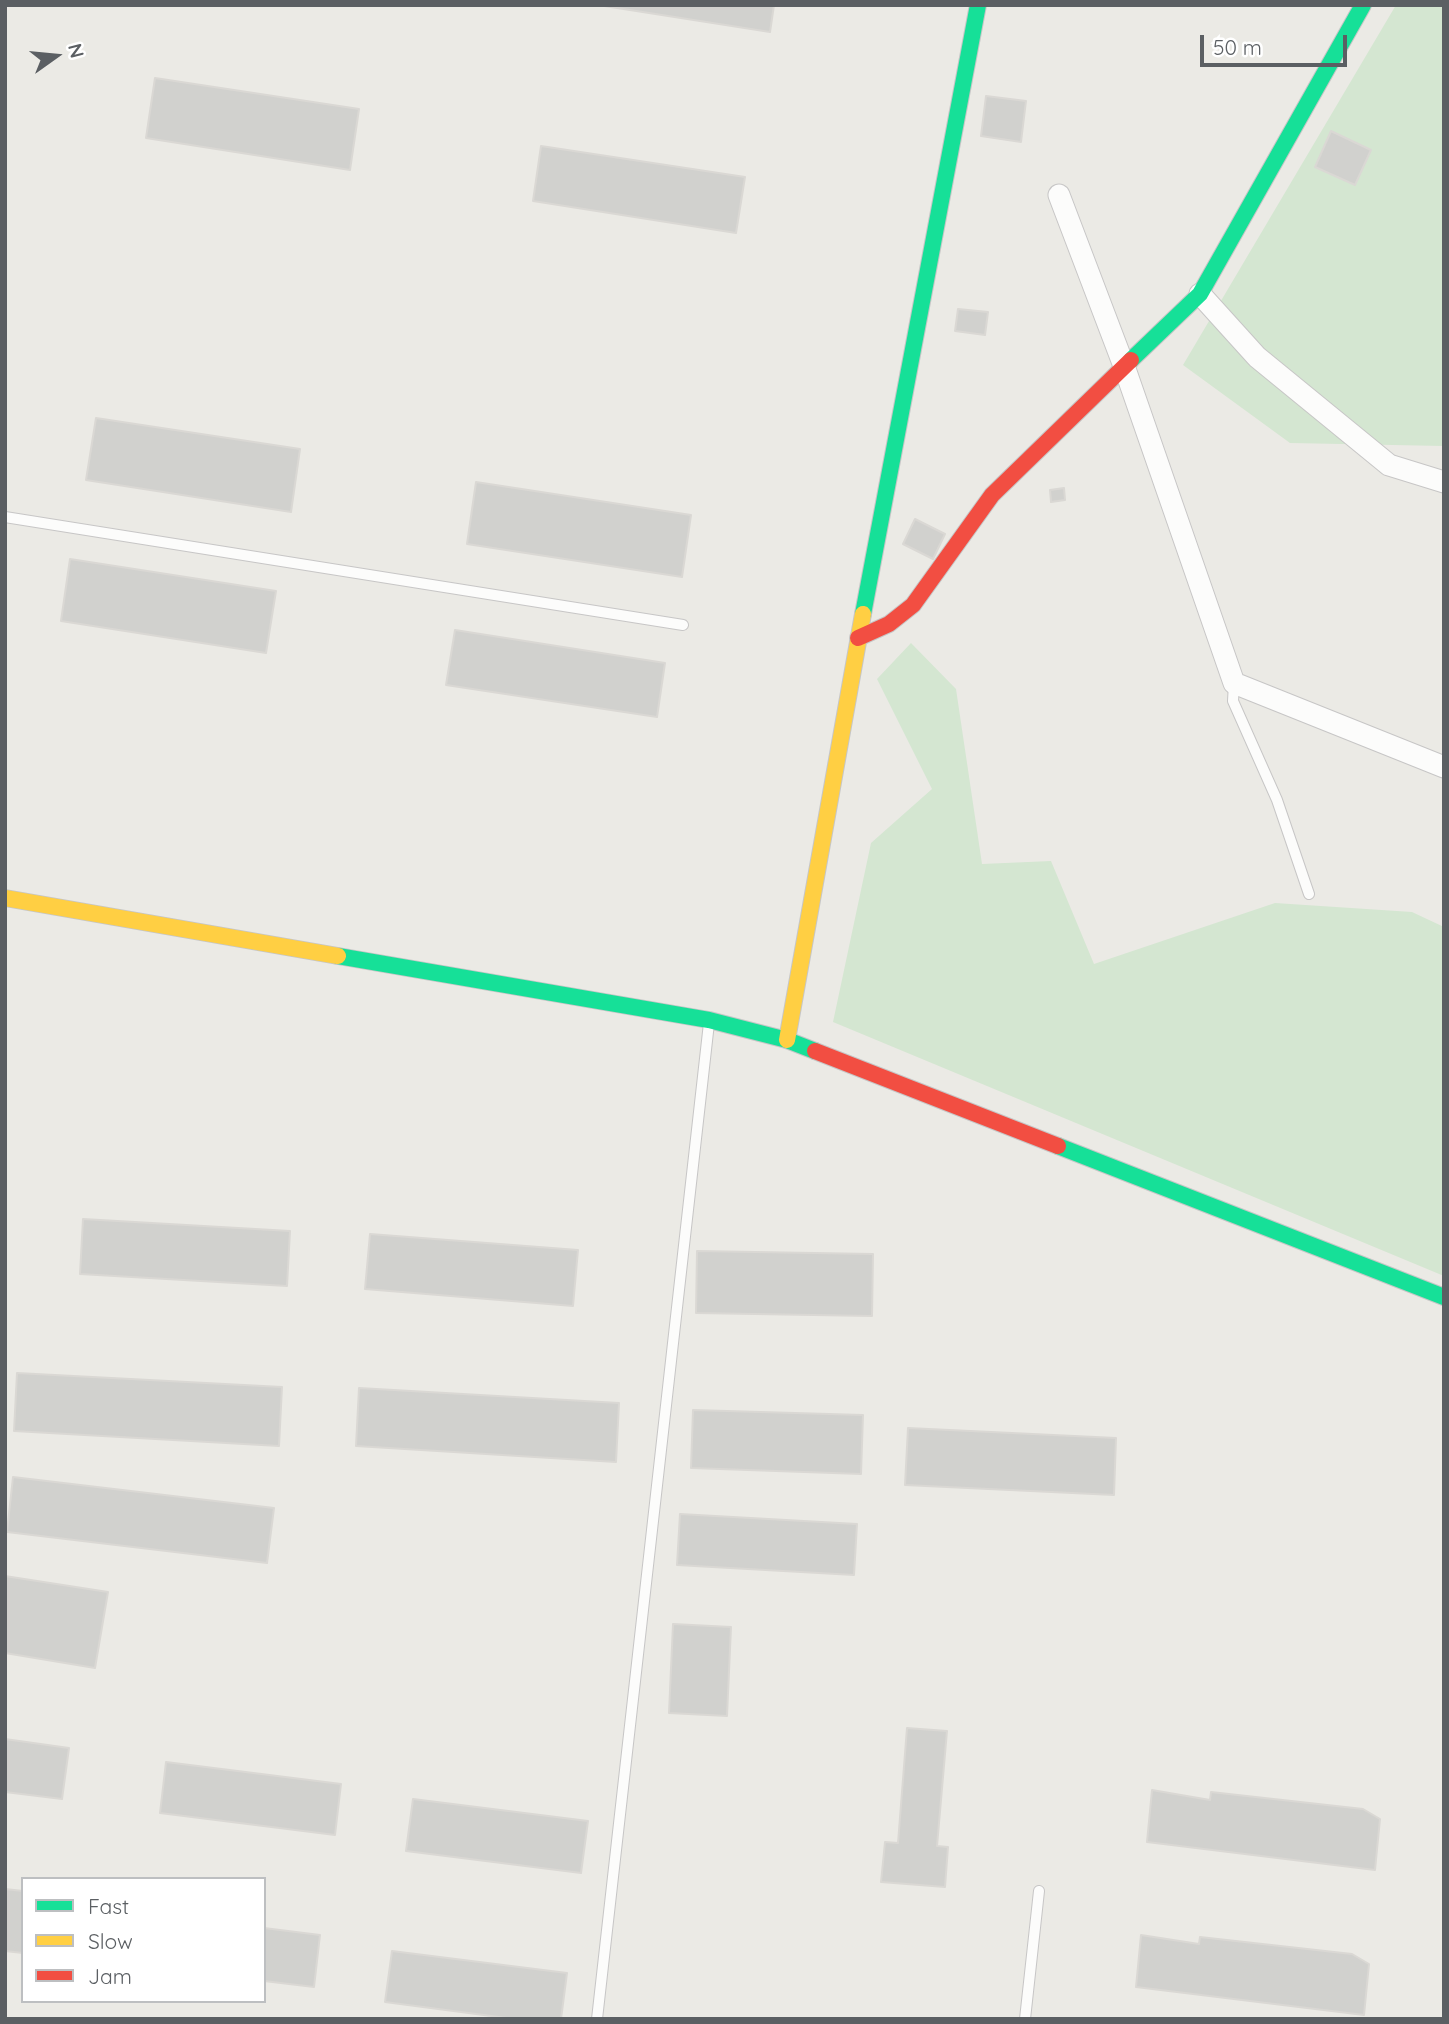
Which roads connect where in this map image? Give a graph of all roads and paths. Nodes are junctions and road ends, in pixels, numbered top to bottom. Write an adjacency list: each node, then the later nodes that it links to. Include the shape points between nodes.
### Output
1 (978, 5): 9 (street)
2 (1363, 5): 4 (street)
3 (1059, 195): 5 (street)
4 (1200, 294): 5 (street); 6 (street, via 1257,357 1389,465)
5 (1124, 366): 9 (street, via 992,495 913,605 890,624); 10 (street)
6 (1444, 482)
7 (5, 517): 8 (lane)
8 (683, 625)
9 (858, 638): 15 (street)
10 (1234, 683): 11 (street); 12 (lane, via 1233,701 1277,800)
11 (1444, 767)
12 (1309, 894)
13 (5, 898): 14 (street)
14 (709, 1020): 15 (street); 18 (lane)
15 (787, 1040): 16 (street)
16 (1444, 1297)
17 (1039, 1891): 19 (lane)
18 (597, 2019)
19 (1025, 2019)

